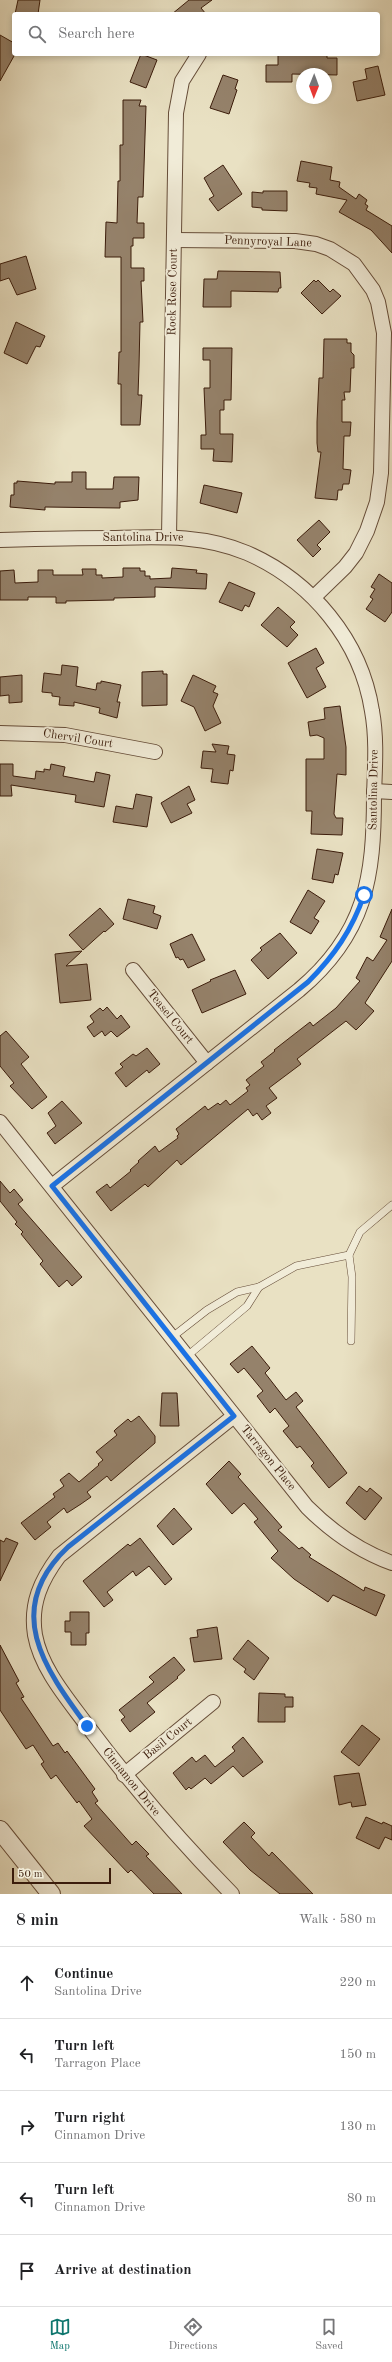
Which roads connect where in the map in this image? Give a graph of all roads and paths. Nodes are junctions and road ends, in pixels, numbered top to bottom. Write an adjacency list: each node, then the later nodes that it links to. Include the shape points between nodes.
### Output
1 (198, 56): 2 (street, Rock Rose Court, via 182,81 176,106)
2 (174, 240): 3 (street, Rock Rose Court); 5 (street, Pennyroyal Lane, via 295,241 316,244 330,249 354,264 373,290 378,302 384,333 377,502 368,531 356,553)
3 (169, 536): 4 (street, Santolina Drive); 5 (street, Santolina Drive, via 218,543 247,553 285,574)
4 (0, 540)
5 (314, 597): 8 (street, Santolina Drive, via 349,644 366,684 374,725)
6 (0, 732): 7 (street, Chervil Court, via 65,736)
7 (155, 752)
8 (374, 792): 9 (street); 11 (street, Santolina Drive, via 374,847 370,871 360,906 344,940 330,960 308,982)
9 (392, 792)
10 (133, 970): 11 (street, Teasel Court)
11 (207, 1063): 13 (street, Santolina Drive)
12 (0, 1122): 13 (street, Tarragon Place)
13 (52, 1186): 17 (street, Tarragon Place)
14 (392, 1206): 15 (lane, via 360,1232)
15 (349, 1255): 16 (lane, via 296,1266); 18 (lane, via 352,1277)
16 (259, 1287): 17 (lane, via 237,1292 207,1310); 19 (lane, via 247,1306)
17 (171, 1338): 19 (street, Tarragon Place)
18 (351, 1341)
19 (186, 1357): 20 (street, Tarragon Place)
20 (234, 1416): 21 (street, Tarragon Place, via 312,1512 364,1552); 23 (street, Cinnamon Drive, via 59,1556 44,1577 39,1590 34,1628 43,1659 73,1706)
21 (392, 1563)
22 (213, 1702): 23 (street, Basil Court)
23 (124, 1775): 26 (street, Cinnamon Drive, via 184,1845)
24 (0, 1830): 25 (street)
25 (52, 1894)
26 (232, 1894)

